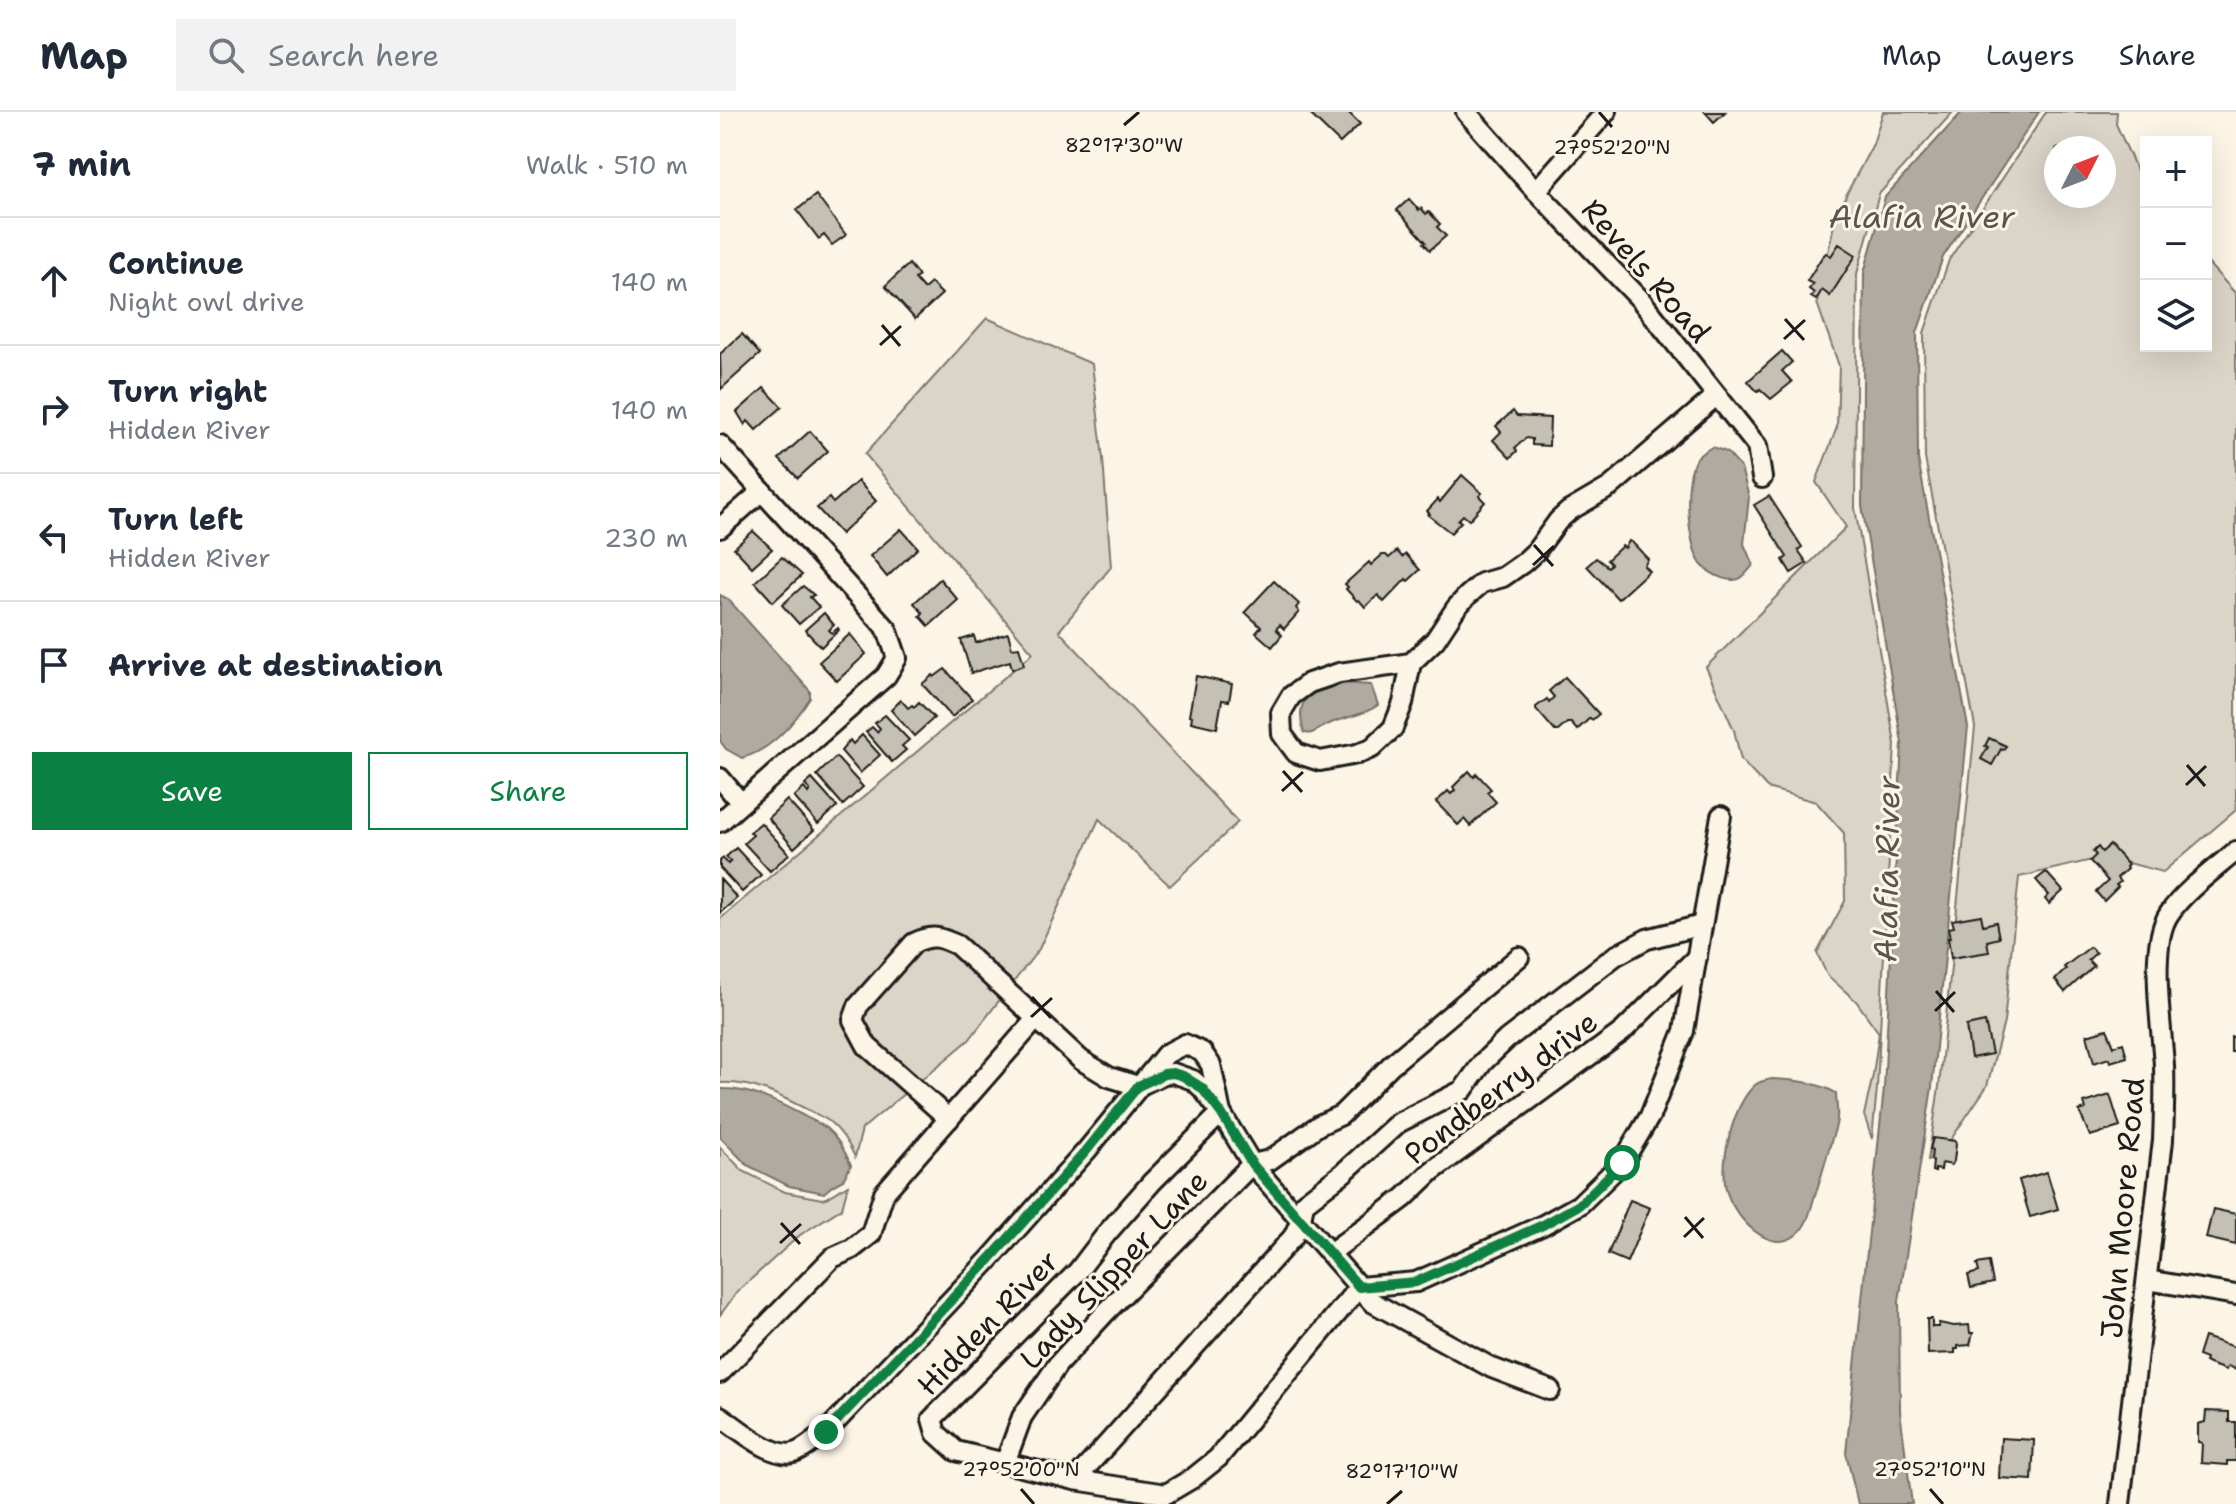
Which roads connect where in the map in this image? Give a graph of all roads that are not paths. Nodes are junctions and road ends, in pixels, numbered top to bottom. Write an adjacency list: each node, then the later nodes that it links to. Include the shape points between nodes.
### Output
1 (1466, 112): 3 (street, Revels Road)
2 (1606, 112): 3 (street)
3 (1536, 191): 4 (street, Revels Road, via 1640,299)
4 (1716, 396): 6 (street, Revels Road, via 1757,446); 9 (street, via 1610,487 1569,511 1523,563 1467,596)
5 (720, 445): 7 (street)
6 (1762, 478)
7 (762, 491): 8 (street); 11 (street, via 887,629 897,658 886,676)
8 (720, 528)
9 (1411, 663): 9 (street, via 1339,673 1309,683 1291,696 1281,713 1282,734 1296,753 1320,761 1372,748 1393,728)
10 (720, 778): 11 (street)
11 (741, 803): 13 (street)
12 (1721, 816): 15 (street)
13 (720, 822)
14 (2236, 851): 25 (street, John Moore Road, via 2181,899 2160,936 2164,1118)
15 (1702, 925): 17 (street); 23 (street, via 1647,939 1615,956 1507,1039 1463,1090 1398,1123 1304,1203)
16 (1519, 957): 22 (street, Lady Slipper Lane, via 1392,1064 1341,1115 1270,1160)
17 (1697, 957): 24 (street, Pondberry drive, via 1622,1032); 26 (street, via 1684,1031 1650,1116 1622,1163 1579,1205 1416,1282)
18 (1036, 1019): 19 (street, via 1081,1060); 21 (street); 21 (street, via 957,945 942,938 914,943 858,1006 853,1020 867,1046)
19 (1138, 1086): 20 (street, Hidden River, via 1164,1074 1183,1076 1202,1088); 20 (street, Hidden River, via 1166,1054 1185,1044 1202,1052 1211,1065); 30 (street, Hidden River, via 990,1259 826,1432 794,1453 782,1453)
20 (1221, 1113): 22 (street, Hidden River); 31 (street, Hidden River, via 1152,1182 1078,1271 932,1419 936,1433 956,1451)
21 (949, 1119): 28 (street, via 884,1193 871,1234 832,1258)
22 (1252, 1164): 23 (street, Hidden River); 31 (street, Lady Slipper Lane, via 1058,1364 1022,1417)
23 (1301, 1220): 24 (street, Hidden River); 32 (street, via 1293,1237)
24 (1330, 1253): 26 (street, Hidden River)
25 (2147, 1280): 27 (street); 33 (street, John Moore Road)
26 (1359, 1287): 29 (street, Hidden River, via 1372,1302 1429,1335); 32 (street, Hidden River, via 1218,1458 1193,1478 1166,1494)
27 (2236, 1295)
28 (720, 1373)
29 (1550, 1390)
30 (720, 1416)
31 (1005, 1463): 32 (street, Hidden River)
32 (1075, 1480)
33 (2120, 1504)

